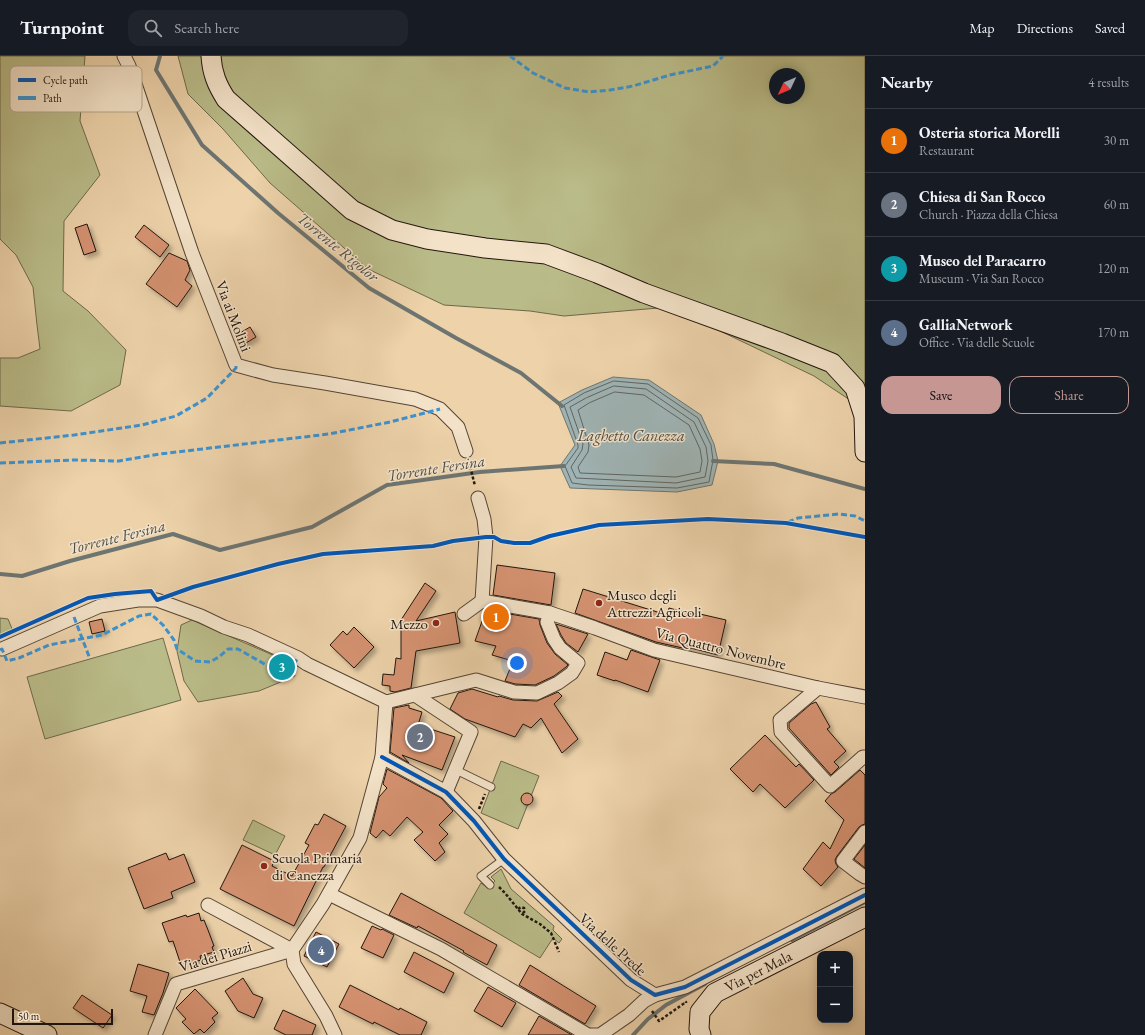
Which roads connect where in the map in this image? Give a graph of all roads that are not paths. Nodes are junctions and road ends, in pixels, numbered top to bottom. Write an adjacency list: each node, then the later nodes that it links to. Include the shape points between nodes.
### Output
1 (124, 56): 3 (street, Via ai Molini)
2 (211, 56): 6 (main road, via 214,78 226,99 352,210 392,230 427,239 546,254 832,363 855,388 864,416)
3 (129, 66)
4 (142, 105): 5 (street, Via ai Molini, via 192,253 236,365 273,375 415,399 440,409 458,427)
5 (466, 451)
6 (865, 452)
7 (478, 498): 8 (street, via 486,537)
8 (482, 601): 9 (street, Via Quattro Novembre); 10 (street)
9 (550, 613): 12 (street, Via Quattro Novembre, via 654,650); 13 (street, via 547,622 554,639 560,648 578,662 572,673 558,683 537,693 514,692 476,680)
10 (464, 614)
11 (2, 649): 15 (street, via 100,606 157,600 248,635)
12 (818, 688): 14 (street, Via Quattro Novembre); 16 (street, via 780,720 781,732 830,786)
13 (415, 695): 15 (street); 18 (street, via 471,732)
14 (865, 696)
15 (386, 702): 17 (street)
16 (865, 757)
17 (382, 758): 20 (street, Via delle Prede); 25 (street, via 360,838)
18 (456, 770): 19 (lane); 20 (street)
19 (491, 787)
20 (446, 792): 22 (street, Via delle Prede)
21 (865, 832): 23 (street, via 843,861)
22 (504, 858): 24 (lane, via 481,876); 30 (street, Via delle Prede, via 630,980)
23 (865, 877)
24 (492, 884)
25 (329, 894): 29 (street); 35 (street, via 440,949)
26 (865, 895): 30 (street, via 684,987)
27 (208, 905): 29 (street)
28 (865, 917): 37 (main road, Via per Mala, via 715,992 700,1012)
29 (292, 950): 33 (street, Via dei Piazzi, via 176,984); 34 (street, via 294,964)
30 (655, 995): 36 (street, via 600,1035)
31 (0, 1013): 32 (main road)
32 (47, 1035)
33 (155, 1035)
34 (335, 1035)
35 (588, 1035)
36 (591, 1035)
37 (701, 1035)

